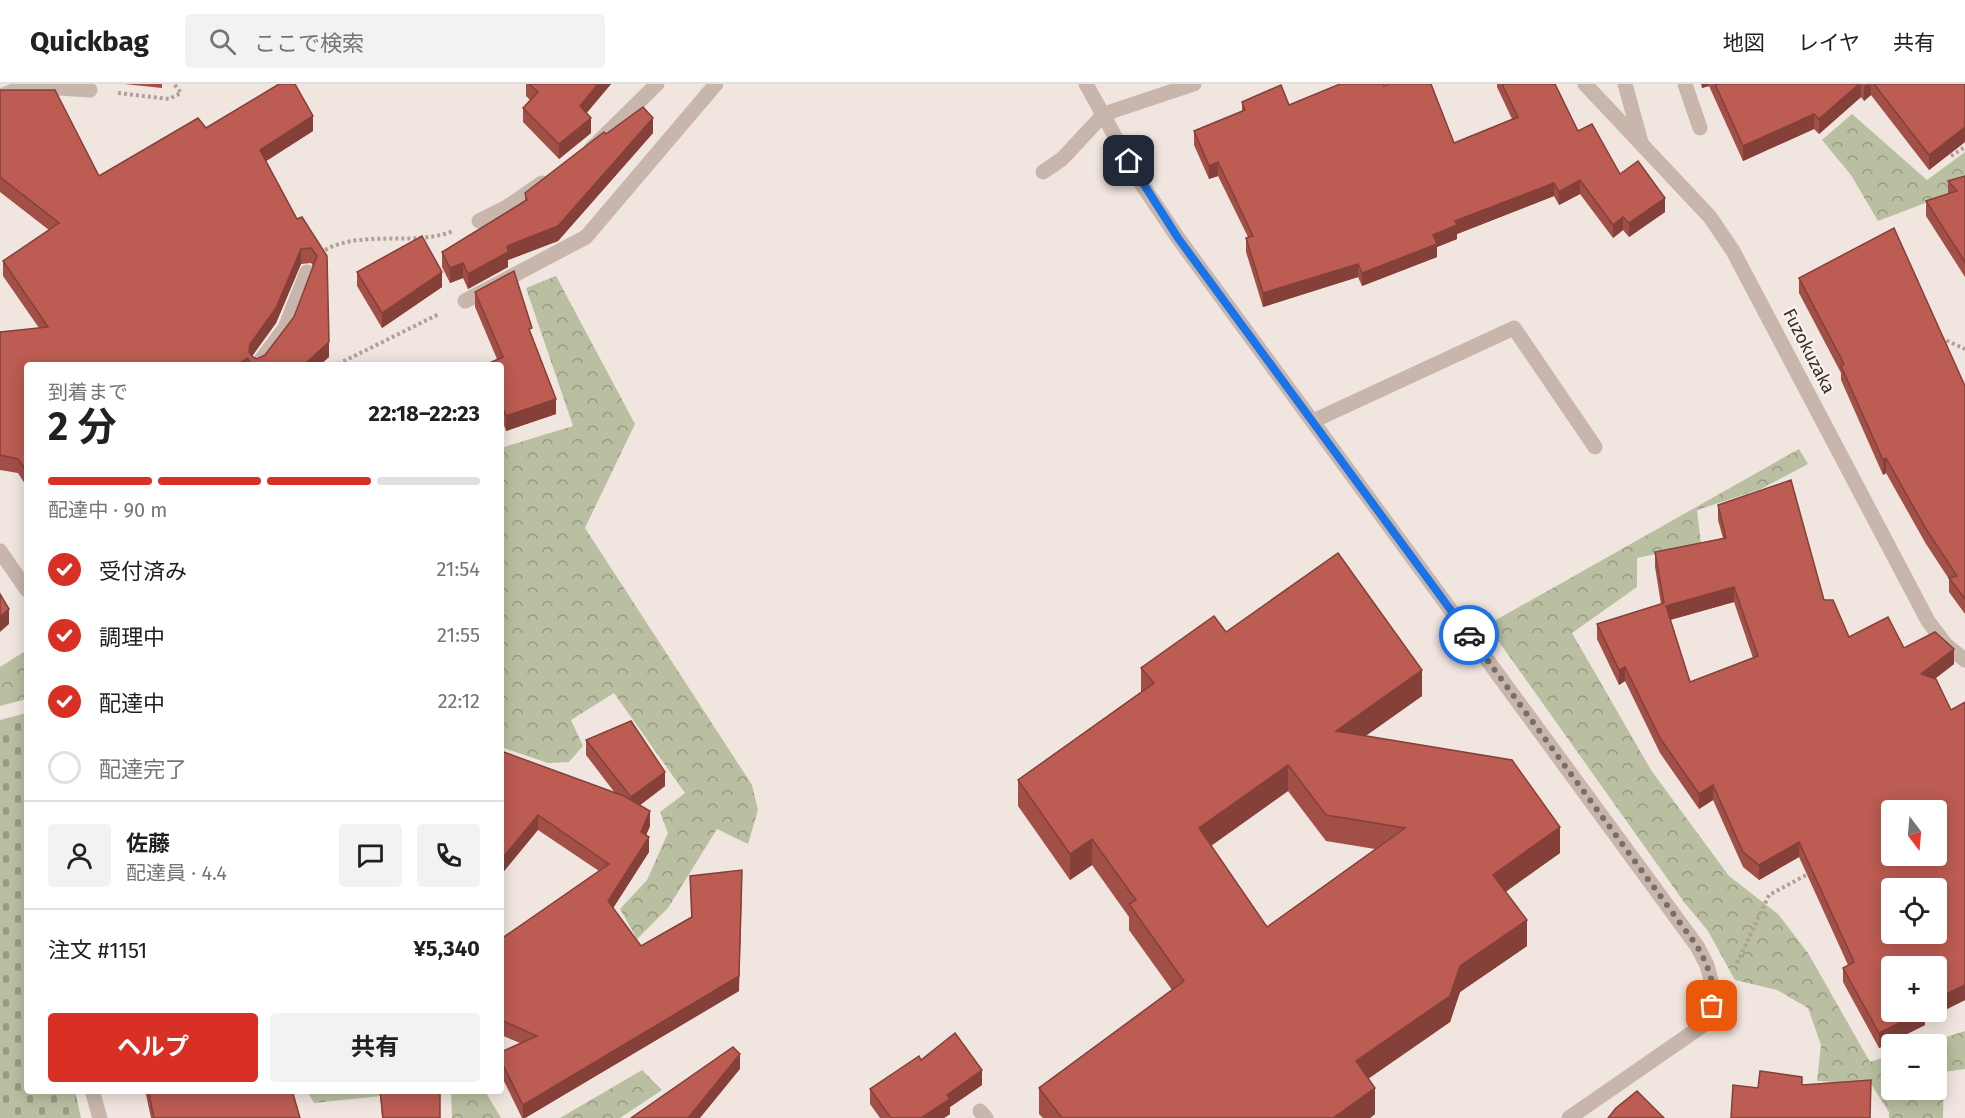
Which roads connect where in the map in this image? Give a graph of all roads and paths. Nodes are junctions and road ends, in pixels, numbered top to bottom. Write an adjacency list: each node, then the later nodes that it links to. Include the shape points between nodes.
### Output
1 (174, 84): 10 (path, via 181,93 169,99)
2 (657, 84): 16 (street)
3 (716, 84): 22 (street, via 586,237)
4 (1086, 84): 12 (street)
5 (1194, 84): 12 (street)
6 (1585, 84): 14 (street, Fuzokuzaka)
7 (1625, 84): 14 (street)
8 (1685, 84): 13 (street)
9 (42, 86): 10 (street); 11 (street, via 27,86)
10 (81, 88)
11 (0, 96)
12 (1104, 114): 18 (street, via 1062,159); 27 (street, via 1139,180)
13 (1700, 128)
14 (1641, 145): 31 (street, Fuzokuzaka, via 1710,217 1733,250 1928,621 1946,645)
15 (1965, 147): 17 (path)
16 (580, 156)
17 (1951, 156)
18 (1043, 172)
19 (553, 176): 20 (street)
20 (479, 221): 21 (path, via 438,237 337,243 319,253)
21 (307, 272): 25 (street, via 285,328)
22 (465, 301): 26 (path)
23 (1937, 336): 24 (path)
24 (1965, 348)
25 (260, 362)
26 (342, 362)
27 (1313, 421): 28 (street, via 1514,328); 33 (street, via 1697,946)
28 (1595, 447)
29 (0, 551): 30 (street)
30 (24, 586)
31 (1965, 660)
32 (1820, 868): 33 (path, via 1769,895 1742,957)
33 (1715, 996): 36 (street, via 1702,1026)
34 (93, 1094): 35 (street)
35 (100, 1118)
36 (1569, 1118)

